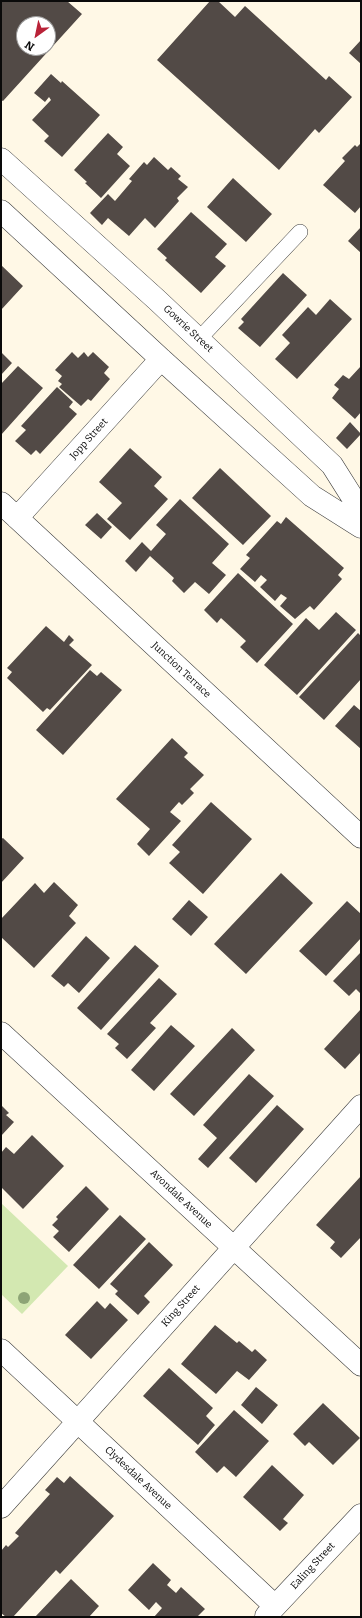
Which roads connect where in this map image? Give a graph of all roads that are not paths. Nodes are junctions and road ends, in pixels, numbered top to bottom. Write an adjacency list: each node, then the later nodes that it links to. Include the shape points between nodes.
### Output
1 (1, 159): 4 (street, Gowrie Street)
2 (1, 211): 5 (street)
3 (300, 232): 4 (lane)
4 (199, 339): 7 (street, Gowrie Street, via 332,465)
5 (161, 359): 8 (street, Jopp Street); 9 (street, via 312,496)
6 (1, 503): 8 (street, Junction Terrace)
7 (361, 511)
8 (17, 518): 10 (street, Junction Terrace)
9 (361, 527)
10 (361, 837)
11 (1, 1033): 13 (street, Avondale Avenue)
12 (361, 1106): 13 (street, King Street)
13 (234, 1248): 15 (street, Avondale Avenue); 16 (street, King Street)
14 (1, 1350): 16 (street, Clydesdale Avenue)
15 (361, 1365)
16 (78, 1422): 17 (street, King Street); 19 (street, Clydesdale Avenue)
17 (1, 1507)
18 (361, 1515): 19 (street, Ealing Street)
19 (270, 1612)

